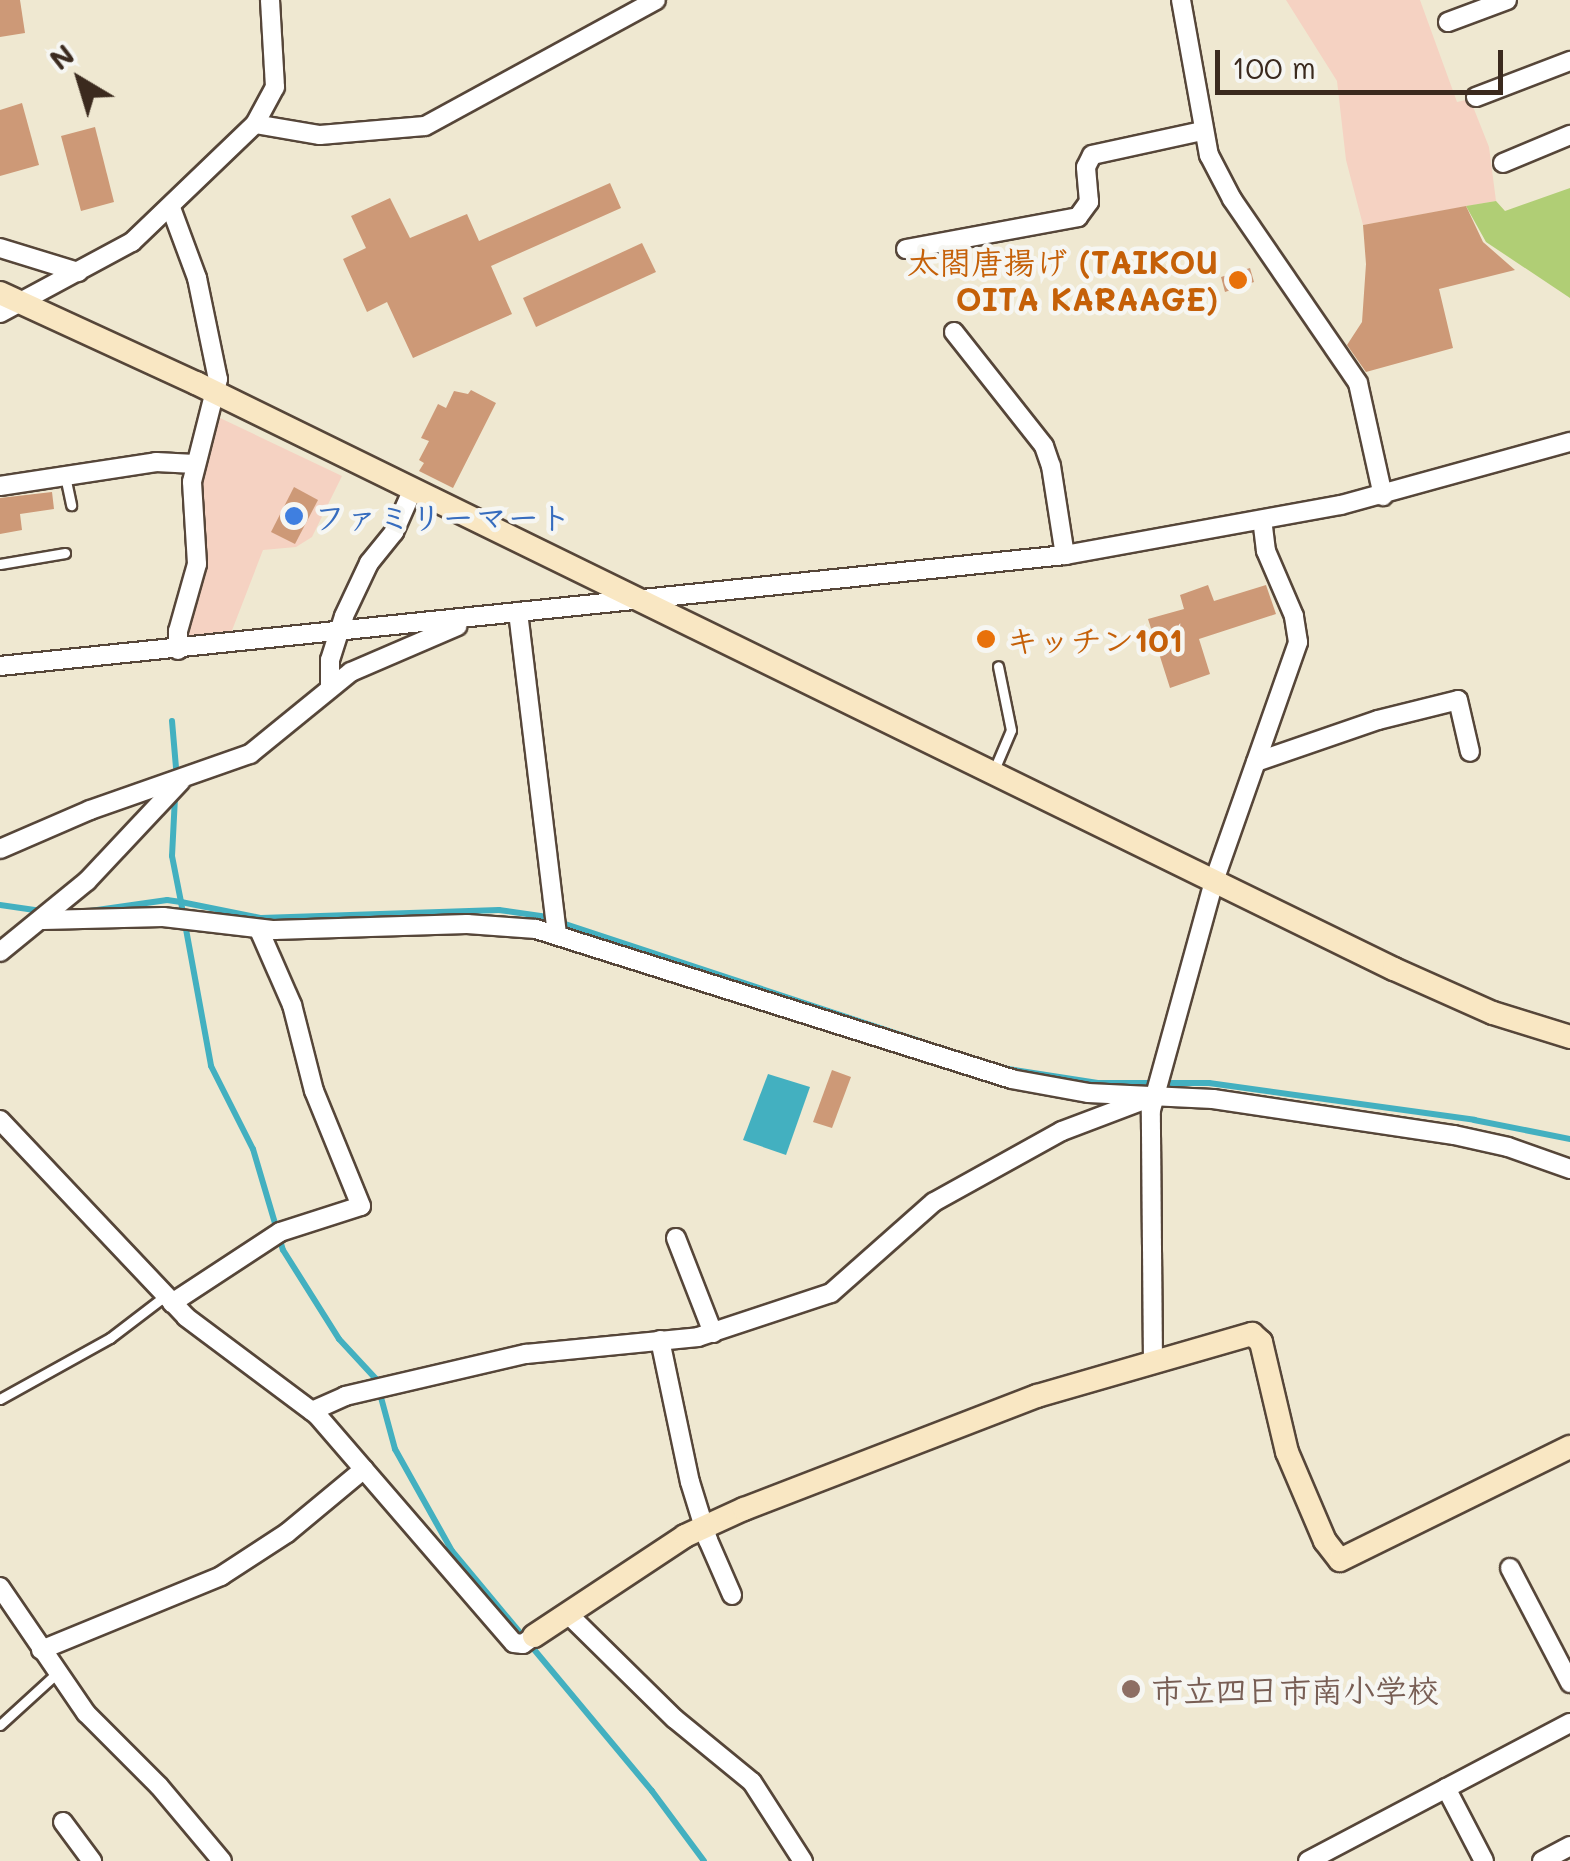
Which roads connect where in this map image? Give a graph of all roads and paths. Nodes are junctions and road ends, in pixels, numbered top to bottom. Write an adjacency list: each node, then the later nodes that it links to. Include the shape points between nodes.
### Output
1 (270, 0): 8 (street, via 276,86)
2 (656, 0): 8 (street, via 425,126 320,135)
3 (1181, 0): 9 (street)
4 (1507, 0): 5 (street)
5 (1448, 22)
6 (1570, 60): 7 (street)
7 (1476, 96)
8 (256, 124): 12 (street)
9 (1202, 131): 14 (street, via 1092,155 1086,168 1090,202 1078,217); 24 (street, via 1222,183 1358,383)
10 (1570, 135): 11 (street)
11 (1503, 162)
12 (170, 208): 15 (street, via 132,242); 18 (street, via 196,278)
13 (0, 248): 15 (street)
14 (906, 249)
15 (78, 272): 16 (street)
16 (6, 303): 18 (street)
17 (954, 332): 28 (street, via 1044,446)
18 (217, 393): 20 (street); 23 (street)
19 (1570, 442): 24 (street)
20 (196, 464): 21 (street, via 156,462); 34 (street, via 190,492 197,564)
21 (65, 476): 22 (street); 25 (lane)
22 (0, 486)
23 (413, 489): 30 (street); 33 (street)
24 (1383, 496): 26 (street)
25 (70, 505)
26 (1262, 520): 28 (street); 39 (street, via 1298,642)
27 (64, 553): 29 (lane)
28 (1064, 555): 30 (street)
29 (0, 564)
30 (637, 598): 31 (street); 40 (street)
31 (518, 612): 32 (street); 46 (street)
32 (486, 615): 33 (street); 37 (street, via 382,655)
33 (338, 632): 34 (street); 37 (street)
34 (178, 650): 35 (street)
35 (0, 666)
36 (998, 666): 40 (lane, via 1012,730)
37 (330, 687): 41 (street, via 262,747)
38 (1470, 752): 39 (street, via 1458,700)
39 (1256, 762): 43 (street)
40 (992, 773): 43 (street)
41 (182, 779): 42 (street); 44 (street)
42 (0, 848)
43 (1214, 880): 48 (street, via 1445,992); 49 (street)
44 (43, 920): 45 (street, via 164,917); 47 (street)
45 (258, 930): 46 (street, via 467,924); 53 (street, via 292,1005 314,1091 361,1206 280,1232)
46 (556, 934): 49 (street, via 1012,1080 1088,1093)
47 (0, 952)
48 (1570, 1036)
49 (1156, 1089): 51 (street, via 1472,1138); 54 (street, via 1062,1131 934,1202 839,1288); 56 (street, via 1148,1137)
50 (0, 1120): 53 (street)
51 (1570, 1170)
52 (676, 1238): 54 (street)
53 (169, 1300): 57 (lane); 58 (street)
54 (713, 1332): 55 (street)
55 (660, 1340): 58 (street, via 526,1354 345,1396); 61 (street)
56 (1153, 1362): 59 (street, via 1259,1337 1287,1452 1328,1547 1340,1560); 61 (street, via 1036,1396)
57 (0, 1399)
58 (312, 1411): 60 (street)
59 (1570, 1447)
60 (364, 1469): 66 (street, via 514,1642); 67 (street, via 287,1533 221,1576)
61 (703, 1526): 64 (street); 65 (street)
62 (1510, 1568): 69 (street)
63 (0, 1587): 67 (street)
64 (732, 1595)
65 (569, 1615): 66 (street); 77 (street, via 675,1719 752,1782)
66 (534, 1636)
67 (42, 1650): 68 (street)
68 (57, 1673): 71 (lane); 76 (street)
69 (1570, 1683)
70 (1570, 1723): 72 (street)
71 (0, 1725)
72 (1446, 1788): 78 (street); 79 (street)
73 (63, 1822): 75 (street)
74 (1570, 1846): 80 (street)
75 (92, 1861)
76 (222, 1861)
77 (804, 1861)
78 (1308, 1861)
79 (1484, 1861)
80 (1542, 1861)

